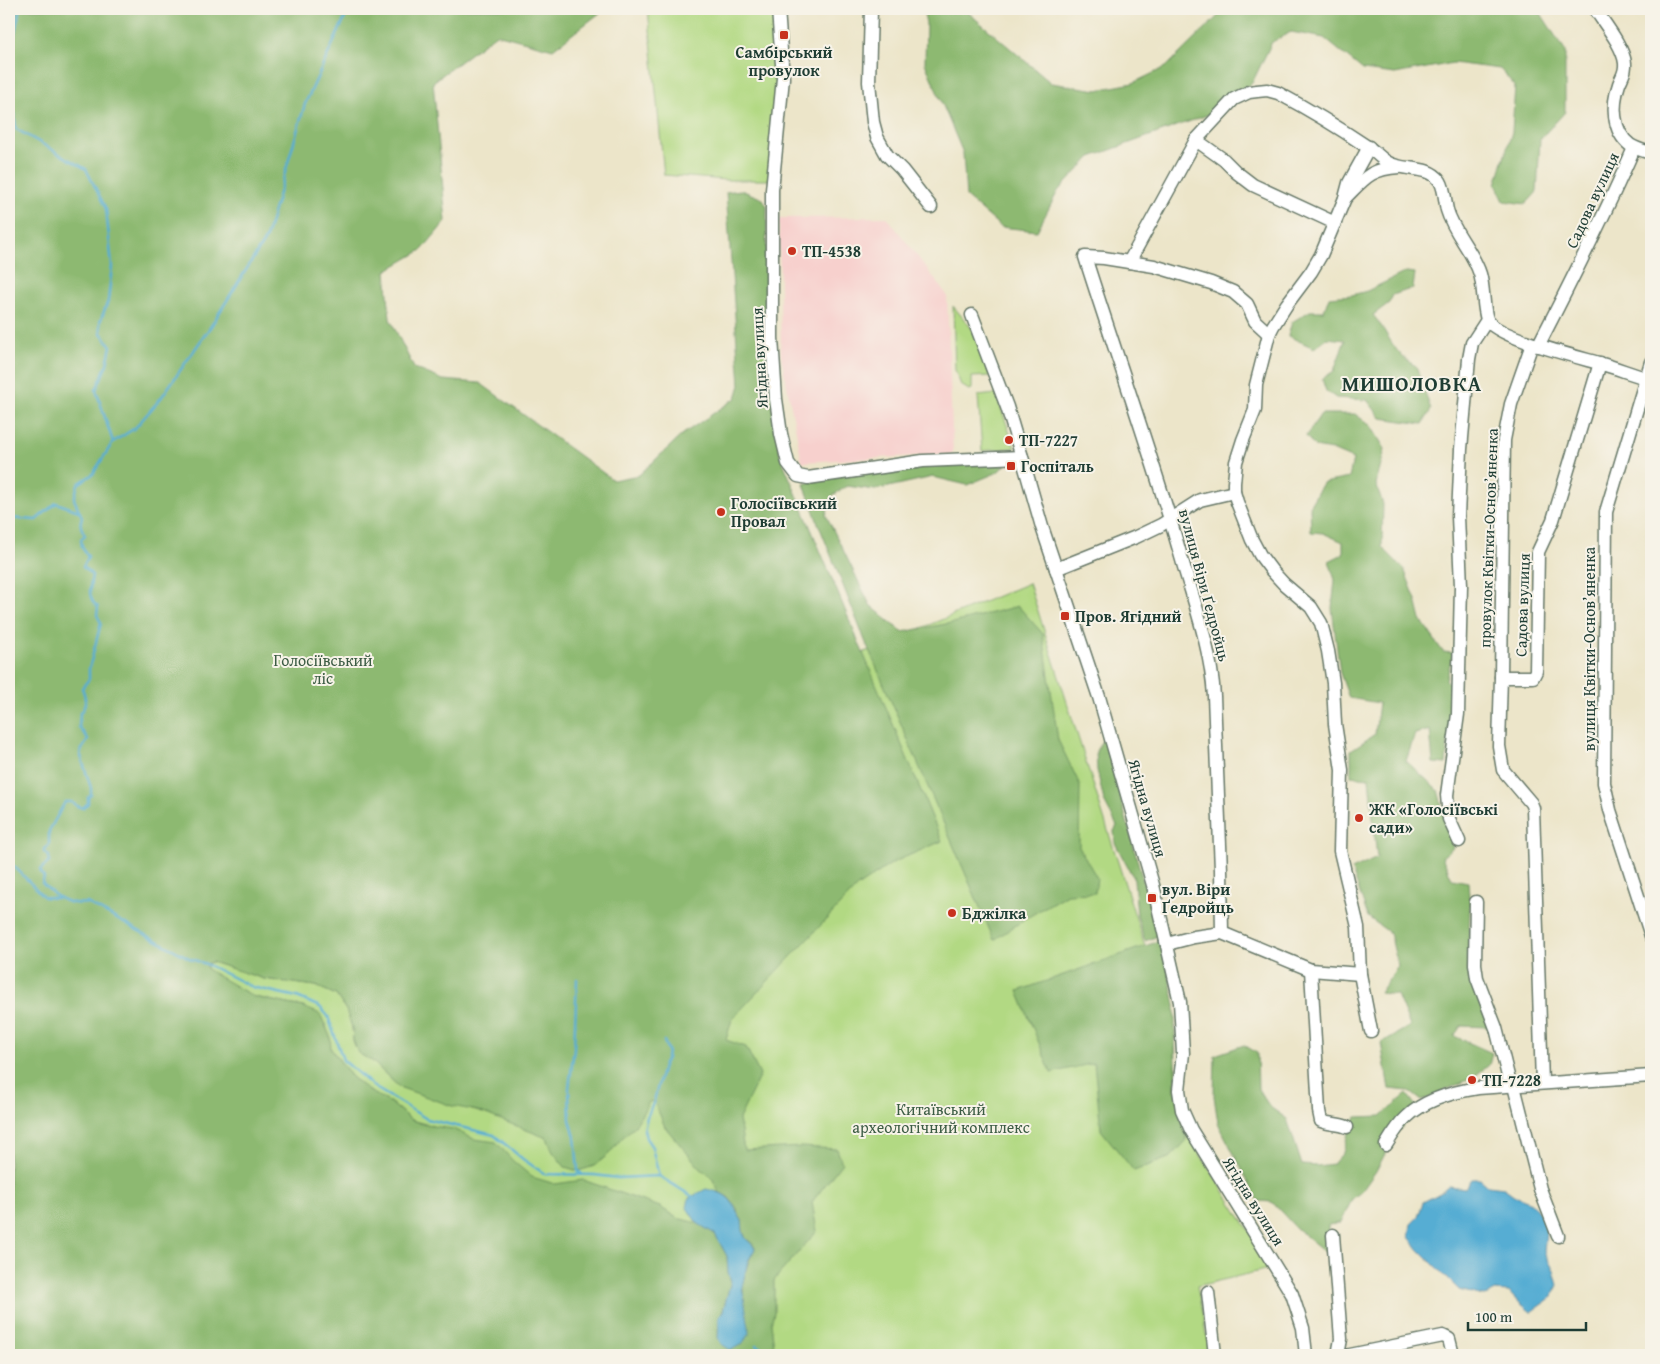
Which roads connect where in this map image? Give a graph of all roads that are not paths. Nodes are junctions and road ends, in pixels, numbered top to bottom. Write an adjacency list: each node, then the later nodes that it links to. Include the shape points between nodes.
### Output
1 (778, 9): 20 (street, Ягідна вулиця, via 783,78 772,190 772,338 776,399 788,463 798,476 808,478 923,461)
2 (870, 9): 10 (street, via 870,82 877,137)
3 (1595, 9): 6 (street, via 1625,60 1626,71 1616,97 1617,131)
4 (1196, 140): 5 (street, via 1234,99 1249,92 1267,90 1278,93); 11 (street, via 1253,185); 12 (street)
5 (1369, 147): 8 (street, via 1388,163); 9 (street, via 1349,183)
6 (1634, 148): 7 (street); 16 (street, Садова вулиця, via 1581,263)
7 (1651, 153)
8 (1402, 167): 9 (street, via 1370,173); 14 (street, via 1420,169 1440,181 1447,211 1471,252 1480,275)
9 (1345, 198): 11 (street)
10 (931, 207)
11 (1335, 223): 15 (street, via 1316,264)
12 (1129, 262): 15 (street, via 1154,266 1233,292 1247,304 1255,321); 22 (street, вулиця Віри Ґедройць, via 1085,257)
13 (972, 315): 20 (street, Ягідна вулиця)
14 (1487, 320): 16 (street, via 1494,327); 25 (street, via 1472,343 1461,449 1458,714 1447,795 1449,819)
15 (1269, 334): 21 (street, via 1256,385 1255,410 1236,462)
16 (1535, 345): 18 (street); 24 (street, провулок Квітки-Основʼяненка, via 1511,404 1504,440)
17 (1651, 362): 19 (street, вулиця Квітки-Основ’яненка)
18 (1600, 363): 19 (street); 24 (street, Садова вулиця, via 1553,520 1538,552 1536,671 1533,677)
19 (1646, 378): 28 (street, вулиця Квітки-Основ’яненка, via 1606,512 1604,783)
20 (1022, 456): 23 (street, Ягідна вулиця)
21 (1234, 492): 22 (street, via 1200,500); 31 (street, via 1260,555 1284,584 1311,606 1321,623 1333,683 1341,758 1340,851 1358,927)
22 (1170, 518): 23 (street, via 1136,537); 27 (street, вулиця Віри Ґедройць, via 1213,676)
23 (1056, 568): 29 (street, Ягідна вулиця, via 1104,714)
24 (1501, 677): 34 (street, Садова вулиця, via 1503,770 1533,808)
25 (1459, 841)
26 (1476, 902): 35 (street, via 1477,978 1496,1028 1509,1080)
27 (1222, 933): 29 (street); 30 (street)
28 (1651, 936)
29 (1167, 944): 42 (street, Ягідна вулиця, via 1180,1002 1183,1053 1179,1090 1182,1110 1191,1130 1292,1294 1303,1328)
30 (1311, 970): 31 (street); 36 (street, via 1321,1121)
31 (1360, 974): 32 (street)
32 (1371, 1030)
33 (1651, 1076): 34 (street)
34 (1542, 1083): 35 (street)
35 (1514, 1086): 37 (street, via 1459,1091 1423,1105 1407,1116); 39 (street, via 1540,1189)
36 (1347, 1127)
37 (1386, 1145)
38 (1333, 1235): 43 (street, via 1341,1339)
39 (1558, 1236)
40 (1208, 1292): 41 (street)
41 (1215, 1355)
42 (1306, 1355)
43 (1338, 1355)
44 (1350, 1355): 45 (street, via 1443,1336 1449,1339)
45 (1454, 1355)

